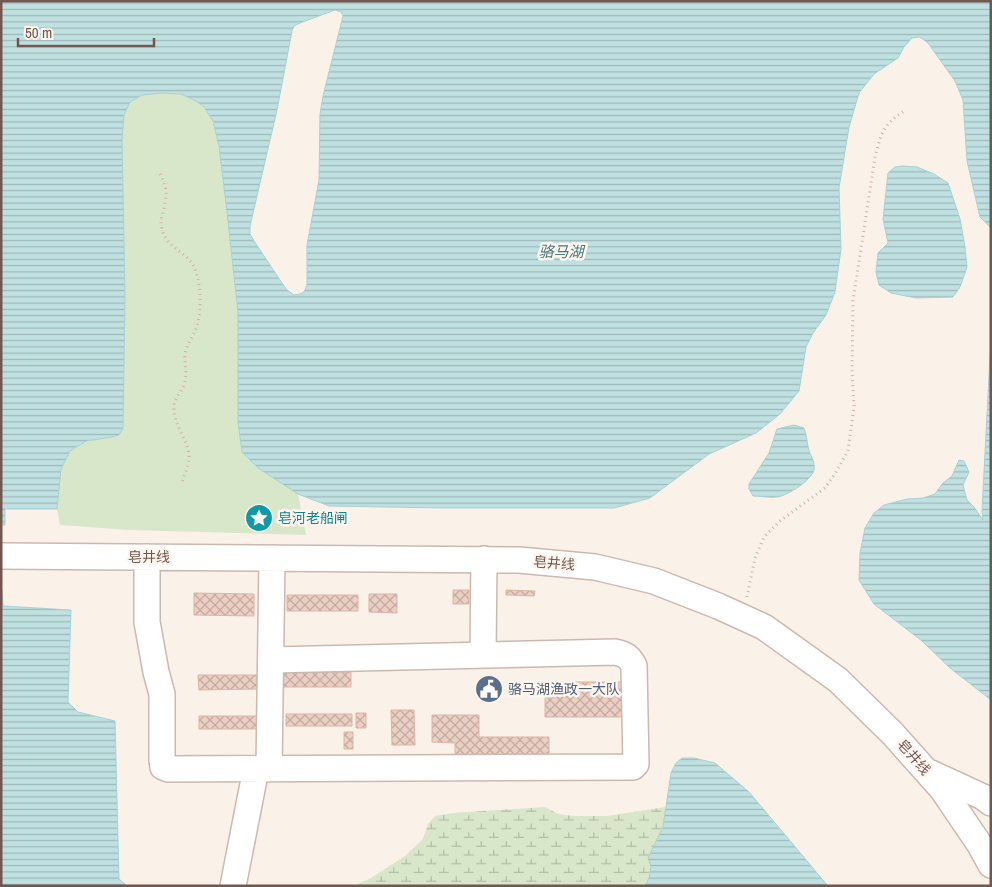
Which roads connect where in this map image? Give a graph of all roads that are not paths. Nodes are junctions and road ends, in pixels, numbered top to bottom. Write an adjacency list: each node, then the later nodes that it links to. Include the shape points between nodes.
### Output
1 (1, 556): 2 (street, 皂井线)
2 (140, 557): 3 (street, 皂井线); 7 (street, via 162,694 164,767)
3 (272, 558): 4 (street, 皂井线); 6 (street)
4 (484, 560): 5 (street); 8 (street, 皂井线, via 595,567 654,581 742,617 764,628 838,680)
5 (484, 655): 6 (street); 7 (street, via 625,654 634,666 634,767)
6 (270, 660): 7 (street)
7 (262, 769): 11 (street)
8 (927, 771): 9 (street); 10 (street, 皂井线)
9 (991, 803)
10 (991, 865)
11 (233, 886)

